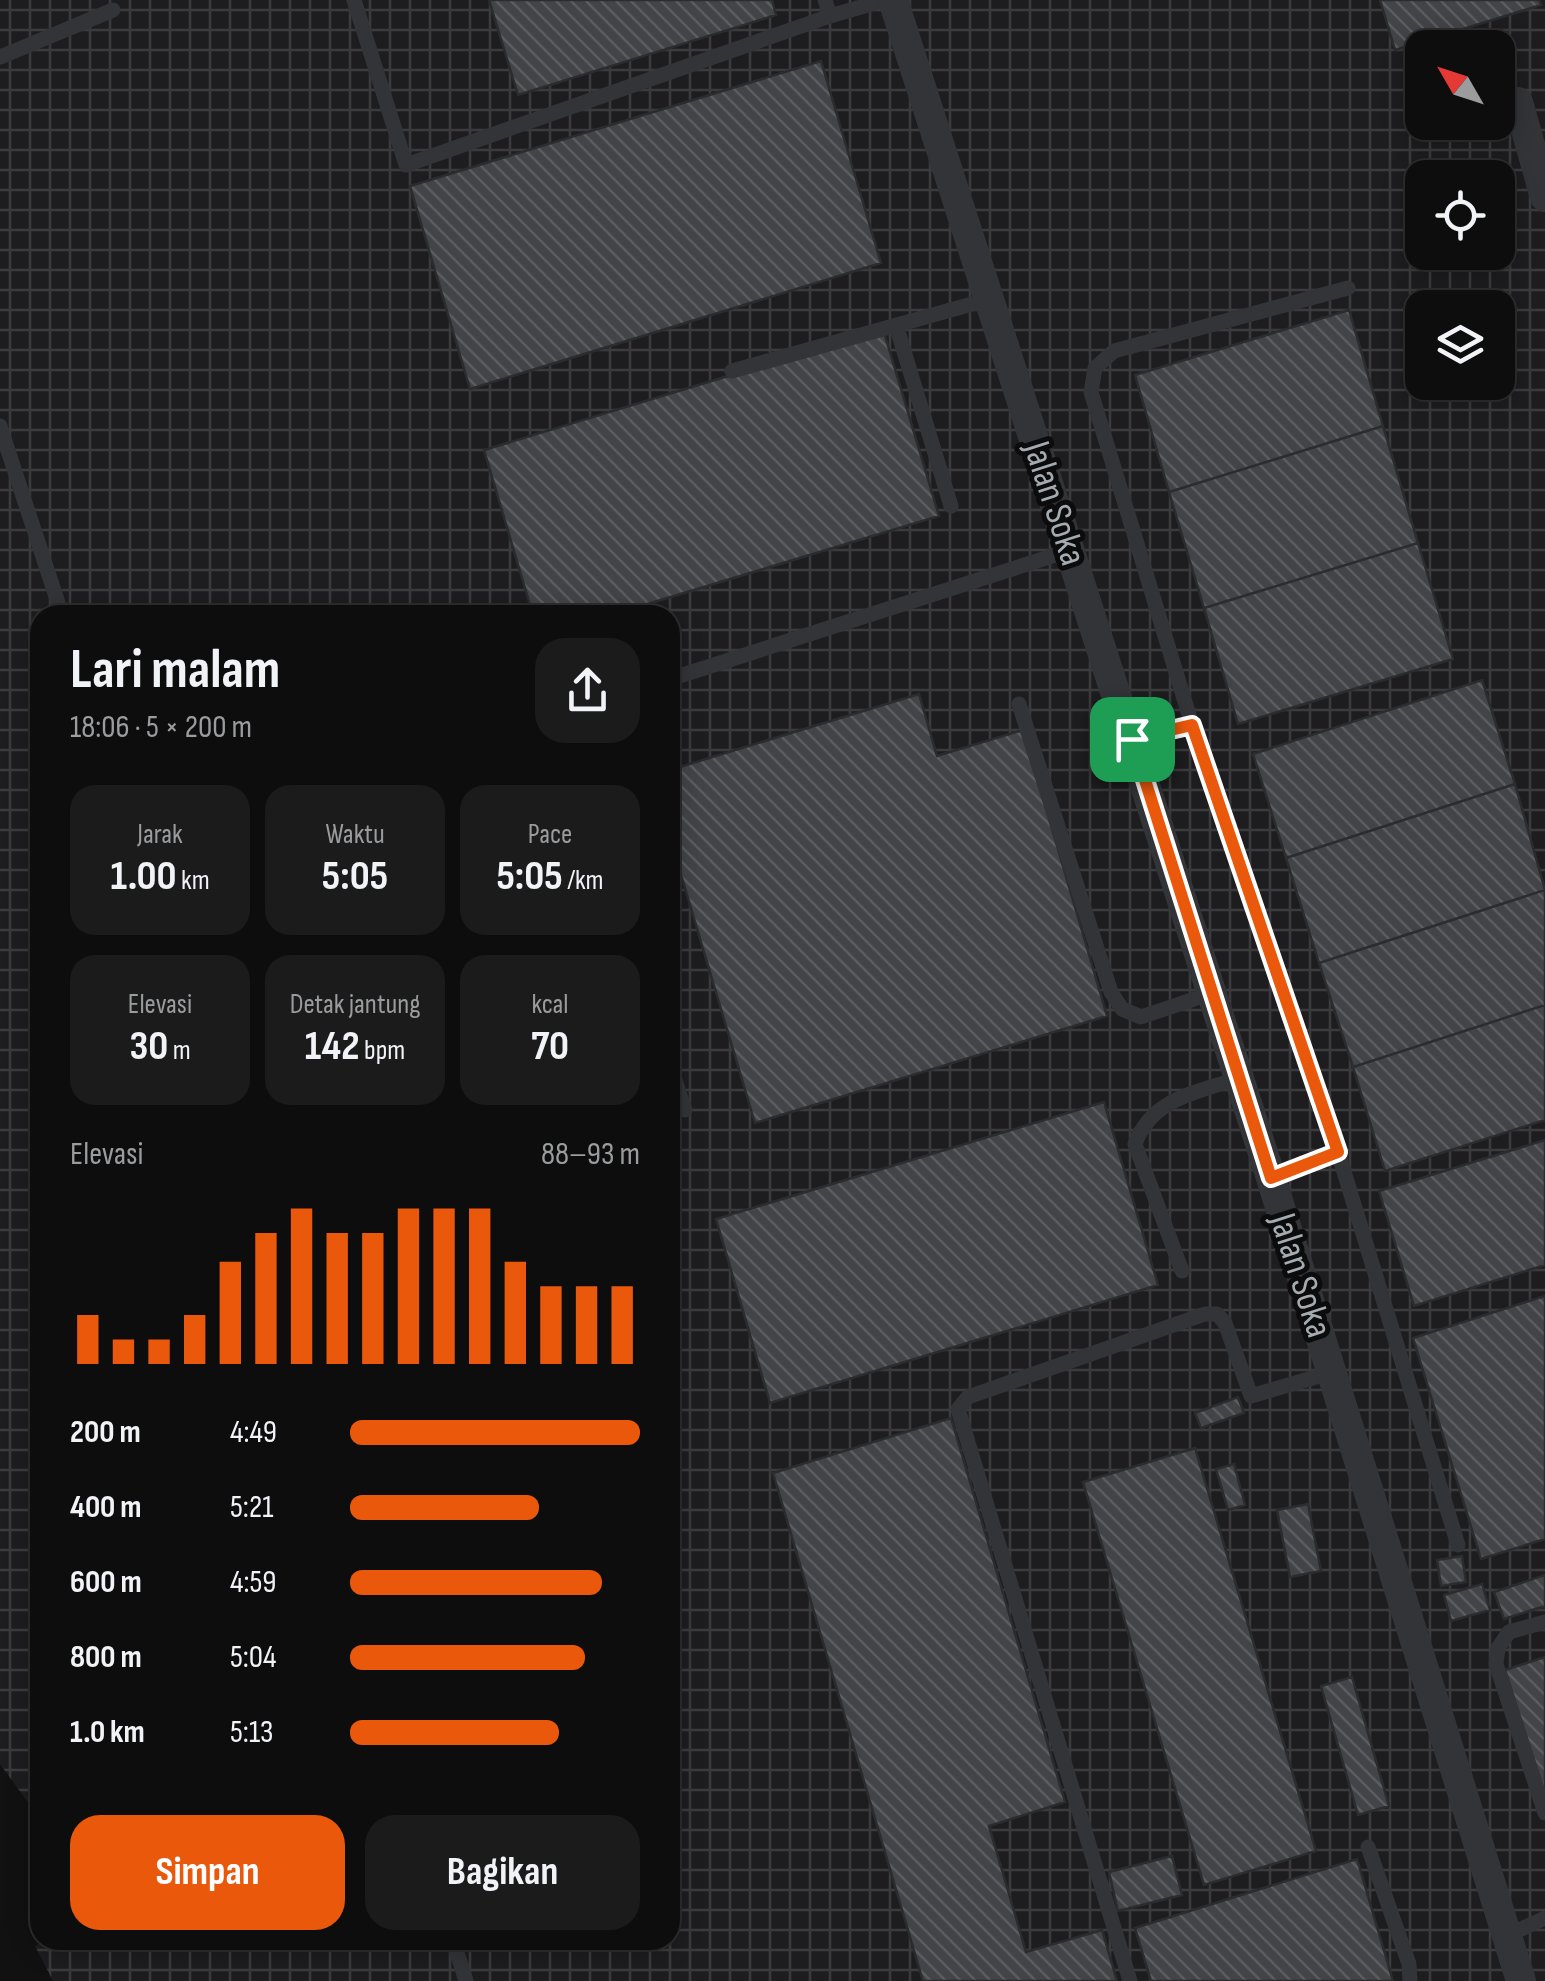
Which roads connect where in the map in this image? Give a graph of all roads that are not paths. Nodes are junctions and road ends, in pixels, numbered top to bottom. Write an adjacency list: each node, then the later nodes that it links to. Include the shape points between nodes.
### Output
1 (354, 0): 4 (lane, via 406,166)
2 (884, 0): 4 (lane)
3 (892, 0): 10 (street, Jalan Soka)
4 (827, 8)
5 (113, 10): 6 (lane)
6 (0, 57)
7 (1518, 102): 8 (street)
8 (1545, 198)
9 (1348, 288): 19 (lane, via 1114,351 1095,368 1091,392)
10 (990, 300): 11 (lane); 15 (street, Jalan Soka)
11 (896, 325): 12 (lane); 14 (lane)
12 (732, 371)
13 (0, 426): 16 (lane)
14 (951, 506)
15 (1071, 550): 17 (lane); 20 (street, Jalan Soka)
16 (59, 605)
17 (680, 676)
18 (1019, 704): 21 (lane, via 1110,992 1122,1009 1140,1017)
19 (1192, 725): 20 (lane); 25 (lane)
20 (1132, 739): 21 (street, Jalan Soka)
21 (1212, 993): 22 (street, Jalan Soka)
22 (1239, 1078): 26 (street, Jalan Soka); 27 (lane, via 1159,1106 1135,1144)
23 (680, 1097): 24 (lane)
24 (684, 1110)
25 (1338, 1152): 26 (lane); 29 (lane)
26 (1271, 1178): 28 (street, Jalan Soka)
27 (1182, 1271)
28 (1332, 1372): 34 (street, Jalan Soka); 37 (lane, via 1251,1396 1225,1324 1217,1314 1204,1314 968,1397 958,1409)
29 (1458, 1545)
30 (1545, 1622): 31 (lane, via 1508,1632 1496,1664)
31 (1545, 1814)
32 (1368, 1846): 38 (lane)
33 (1545, 1918): 34 (lane)
34 (1506, 1936): 39 (street, Jalan Soka)
35 (457, 1950): 36 (lane)
36 (466, 1981)
37 (1130, 1981)
38 (1410, 1981)
39 (1521, 1981)

